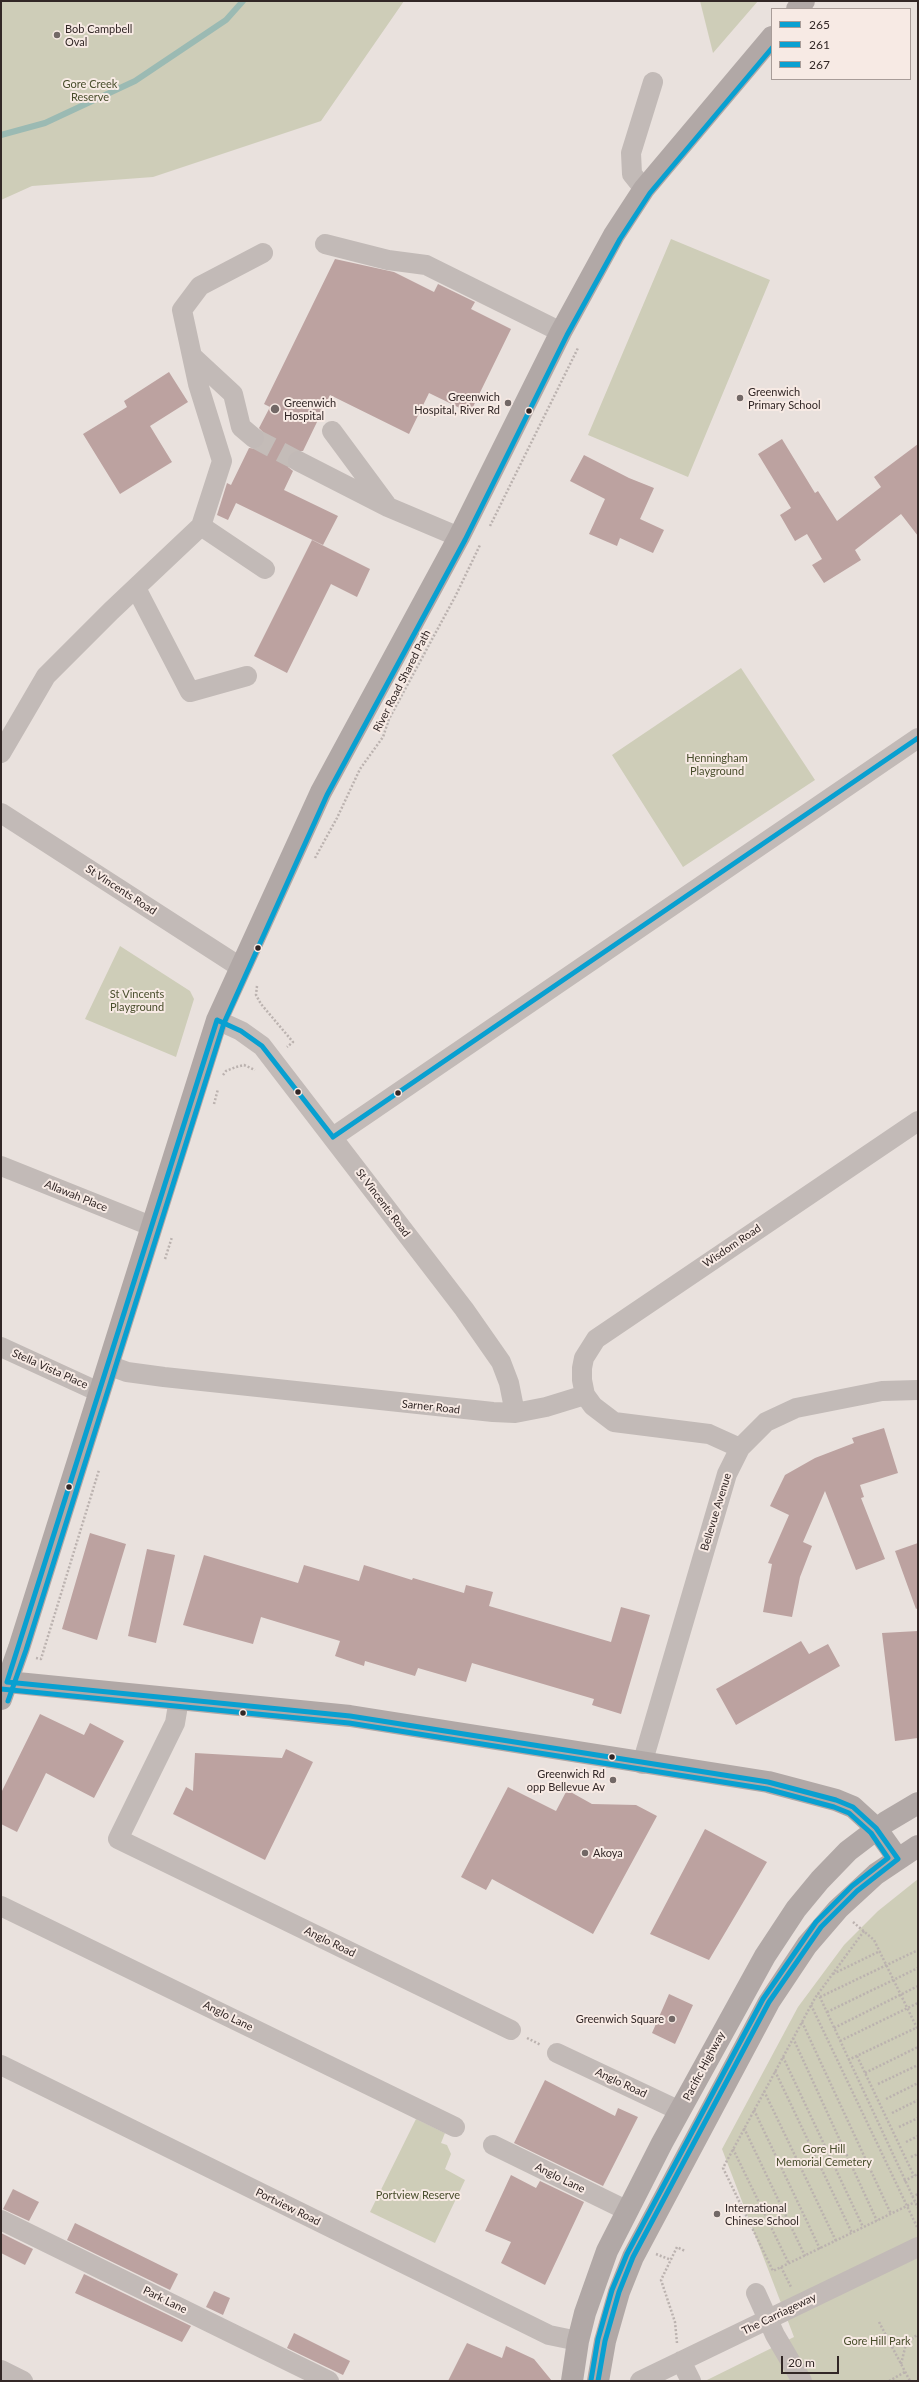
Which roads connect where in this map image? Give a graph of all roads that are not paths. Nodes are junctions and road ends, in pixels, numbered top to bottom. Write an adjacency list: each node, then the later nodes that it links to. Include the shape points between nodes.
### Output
1 (771, 38): 3 (main road)
2 (653, 82): 3 (street, via 631,153 632,174)
3 (644, 189): 6 (main road, via 614,234)
4 (325, 244): 6 (street, via 388,260 426,265)
5 (263, 253): 7 (street, via 200,286 182,310)
6 (561, 332): 13 (main road)
7 (192, 357): 9 (street, via 233,394 242,427); 12 (street, via 222,461)
8 (332, 431): 11 (street)
9 (254, 438)
10 (298, 462): 11 (street)
11 (388, 507): 13 (street)
12 (201, 526): 14 (street); 15 (street)
13 (459, 537): 20 (main road, via 322,792)
14 (265, 569)
15 (136, 588): 16 (street, via 190,692); 18 (street, via 46,676)
16 (246, 676)
17 (918, 738): 23 (street)
18 (1, 753)
19 (1, 813): 20 (street, St Vincents Road)
20 (240, 967): 21 (main road)
21 (217, 1020): 23 (street, St Vincents Road, via 241,1031 262,1046); 25 (main road)
22 (918, 1121): 30 (street, Wisdom Road, via 596,1339 587,1353 582,1368)
23 (333, 1138): 31 (street, St Vincents Road, via 464,1309 501,1362 509,1383)
24 (1, 1166): 25 (street, Allawah Place)
25 (151, 1226): 27 (main road)
26 (1, 1347): 29 (street, Stella Vista Place)
27 (108, 1365): 29 (main road); 31 (street, Sarner Road, via 127,1372 164,1377 470,1411)
28 (918, 1390): 32 (street, Bellevue Avenue, via 882,1391 796,1408 766,1422)
29 (100, 1392): 33 (main road)
30 (586, 1395): 31 (street, Sarner Road, via 546,1407); 32 (street, via 593,1406 614,1422 709,1434)
31 (514, 1412)
32 (740, 1448): 35 (street, Bellevue Avenue, via 727,1474)
33 (3, 1688): 34 (main road)
34 (179, 1699): 35 (main road, via 350,1716); 41 (street, Anglo Road, via 175,1723 118,1839)
35 (642, 1764): 37 (main road, via 768,1782 836,1800 861,1812)
36 (918, 1803): 37 (main road, Pacific Highway)
37 (876, 1828): 39 (main road); 44 (main road, Pacific Highway, via 841,1859 796,1910 761,1962)
38 (918, 1846): 39 (main road)
39 (898, 1859): 58 (main road, via 857,1891 821,1927 803,1950 766,2009 632,2257 605,2341)
40 (1, 1906): 45 (street, Anglo Lane)
41 (511, 2030)
42 (557, 2053): 44 (street, Anglo Road)
43 (1, 2065): 52 (street, Portview Road, via 549,2335)
44 (680, 2111): 47 (main road, Pacific Highway)
45 (455, 2127)
46 (493, 2145): 47 (street, Anglo Lane)
47 (628, 2211): 52 (main road, Pacific Highway, via 599,2271)
48 (1, 2220): 56 (street, Park Lane)
49 (918, 2247): 51 (street, The Carriageway)
50 (756, 2292): 51 (street)
51 (768, 2320): 53 (street, The Carriageway); 61 (street)
52 (578, 2341): 57 (main road, Pacific Highway)
53 (681, 2361): 59 (street, The Carriageway); 60 (street)
54 (1, 2370): 55 (street)
55 (23, 2381)
56 (329, 2381)
57 (572, 2381)
58 (598, 2381)
59 (640, 2381)
60 (691, 2381)
61 (802, 2381)

